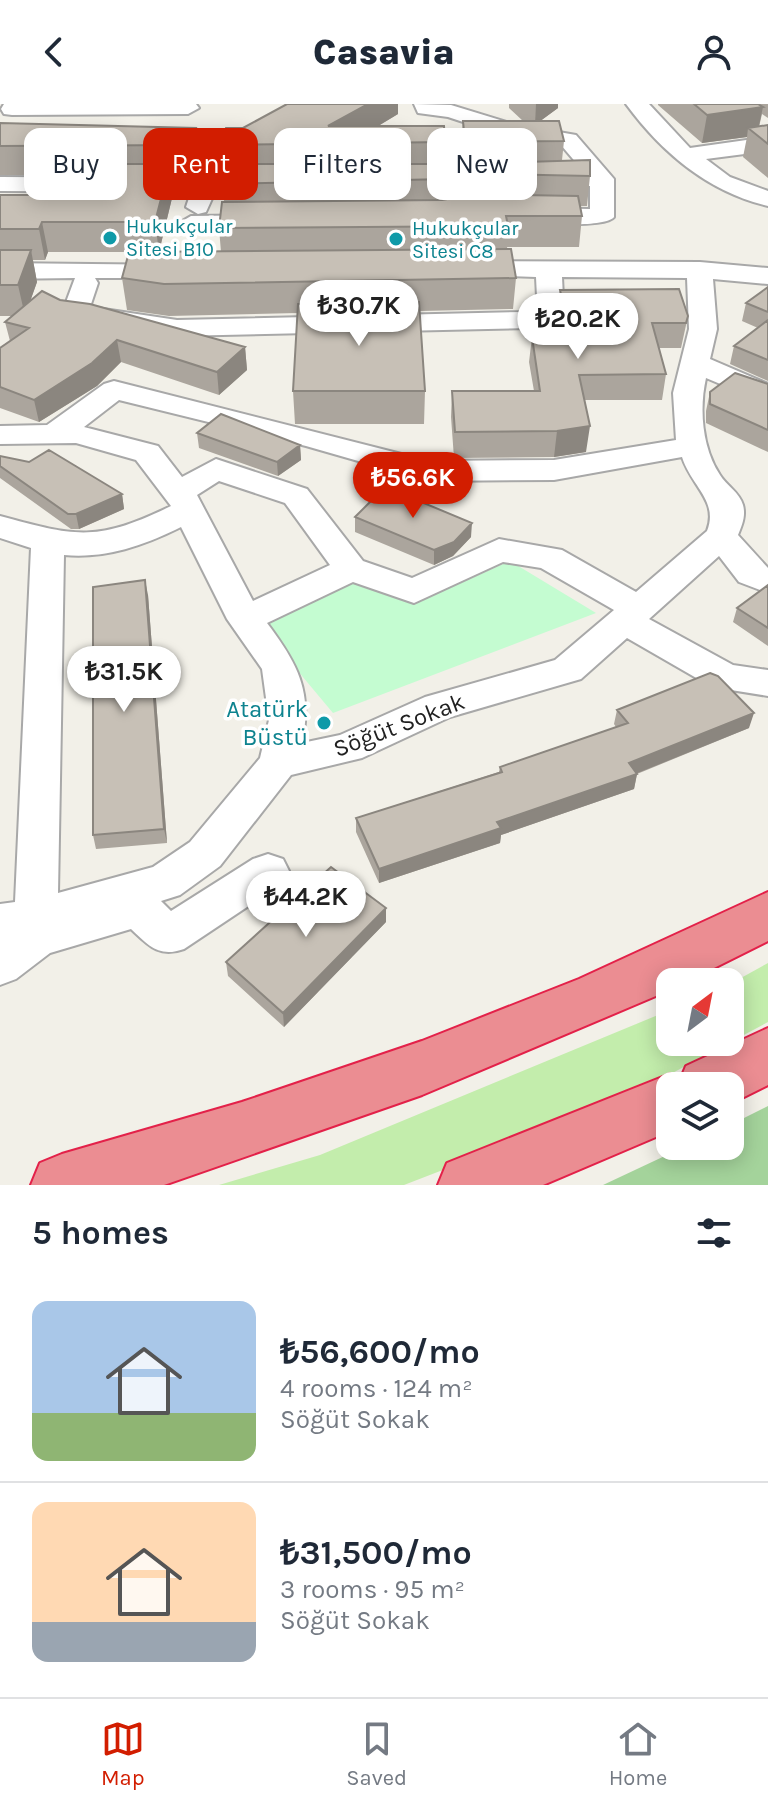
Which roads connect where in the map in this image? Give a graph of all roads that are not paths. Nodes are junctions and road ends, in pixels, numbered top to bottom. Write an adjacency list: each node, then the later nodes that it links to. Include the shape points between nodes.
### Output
1 (637, 104): 8 (street)
2 (422, 109): 9 (street, via 451,111 509,130 568,140)
3 (8, 116): 4 (street, via 16,127)
4 (188, 118)
5 (127, 144): 6 (street)
6 (143, 144)
7 (768, 144): 8 (street)
8 (685, 155): 13 (street, via 722,182)
9 (602, 179): 10 (street); 15 (street, via 602,217)
10 (411, 183)
11 (0, 184): 12 (street)
12 (143, 185)
13 (768, 199)
14 (202, 200): 17 (street)
15 (515, 215)
16 (285, 222): 17 (street)
17 (189, 251): 21 (street)
18 (549, 268): 19 (street); 20 (street); 23 (street, via 550,298 530,320 161,326 75,313)
19 (437, 269)
20 (700, 270): 22 (street); 24 (street, via 703,329)
21 (0, 271)
22 (768, 276)
23 (85, 283)
24 (697, 364): 25 (street); 28 (street, via 688,393)
25 (768, 395)
26 (55, 434): 27 (street); 28 (street, via 114,390 428,471 554,470); 29 (street, via 77,434 147,453)
27 (0, 435)
28 (693, 446): 30 (street)
29 (183, 501): 32 (street, via 129,540 71,547); 33 (street, via 216,469 296,496); 36 (street)
30 (724, 520): 34 (street, via 751,574); 35 (street, Söğüt Sokak)
31 (0, 527): 32 (street)
32 (48, 542): 41 (street)
33 (351, 569): 35 (street, via 414,591 499,550 550,558); 36 (street)
34 (768, 581)
35 (629, 610): 37 (street, via 725,678); 38 (street, Söğüt Sokak, via 568,670 438,707 348,748)
36 (245, 619): 38 (street, via 280,667 288,720)
37 (768, 683)
38 (278, 763): 41 (street, via 205,854 165,882)
39 (268, 871): 42 (street, via 168,936 139,908 36,938)
40 (768, 915): 46 (highway, via 658,968 370,1087 194,1148)
41 (18, 920)
42 (0, 965)
43 (768, 1055): 44 (highway)
44 (735, 1072)
45 (656, 1108): 47 (highway)
46 (62, 1185)
47 (469, 1185)

